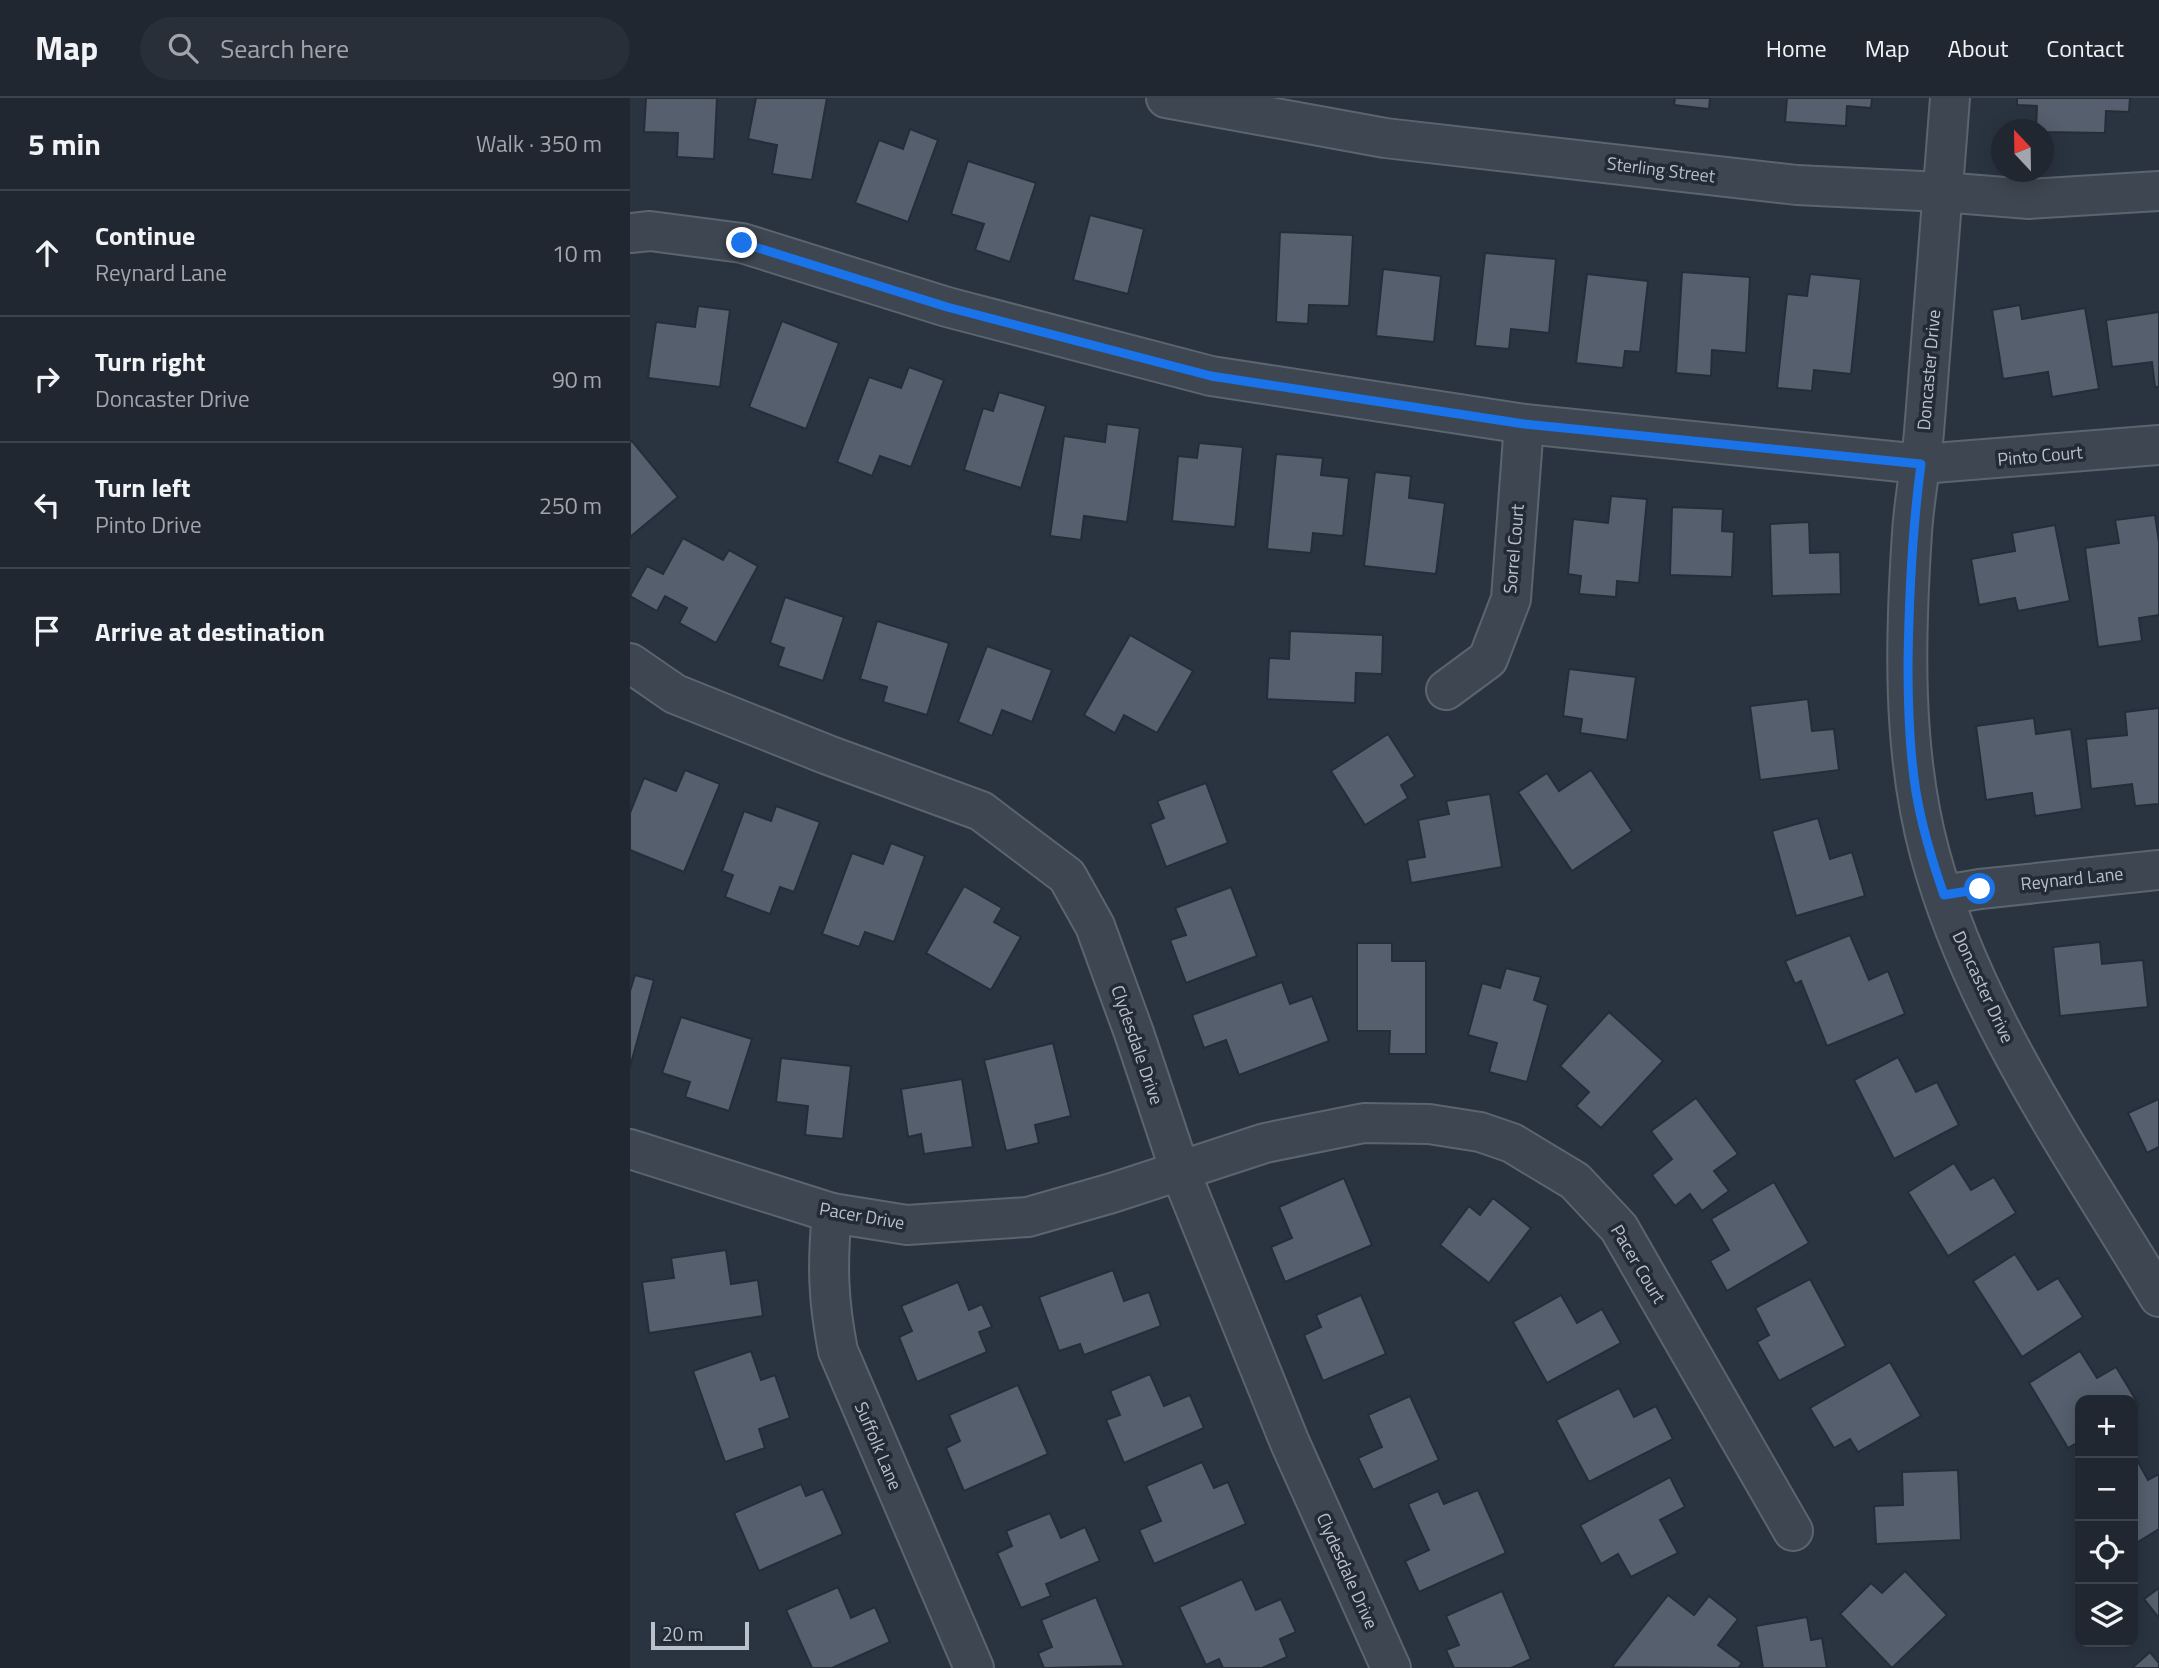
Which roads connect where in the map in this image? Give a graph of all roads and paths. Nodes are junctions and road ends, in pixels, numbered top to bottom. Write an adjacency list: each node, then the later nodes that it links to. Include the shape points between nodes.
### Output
1 (1166, 98): 4 (street, Sterling Street, via 1385,138 1797,185)
2 (1950, 98): 4 (street, Doncaster Drive)
3 (2159, 191): 4 (street, Sterling Street, via 2029,199)
4 (1942, 192): 8 (street, Doncaster Drive)
5 (630, 233): 6 (street, Pinto Court, via 742,243 947,307 1211,376)
6 (1524, 424): 8 (street, Pinto Court); 10 (street, Sorrel Court, via 1511,599 1488,659)
7 (2159, 445): 8 (street, Pinto Court)
8 (1921, 464): 12 (street, Doncaster Drive, via 1912,531 1908,712 1916,791)
9 (630, 663): 14 (street, Clydesdale Drive, via 675,694 981,811 1067,876 1094,926)
10 (1446, 690)
11 (2159, 870): 12 (street, Reynard Lane)
12 (1944, 895): 16 (street, Doncaster Drive, via 1993,1016)
13 (630, 1149): 15 (street, Pacer Drive)
14 (1180, 1171): 15 (street, Pacer Drive, via 1028,1217 907,1225); 17 (street, Pacer Court, via 1265,1143 1364,1123 1429,1124 1480,1132 1512,1143 1575,1181 1619,1228); 19 (street, Clydesdale Drive, via 1290,1443)
15 (832, 1213): 18 (street, Suffolk Lane, via 827,1261 838,1351)
16 (2159, 1297)
17 (1793, 1531)
18 (974, 1668)
19 (1391, 1668)

